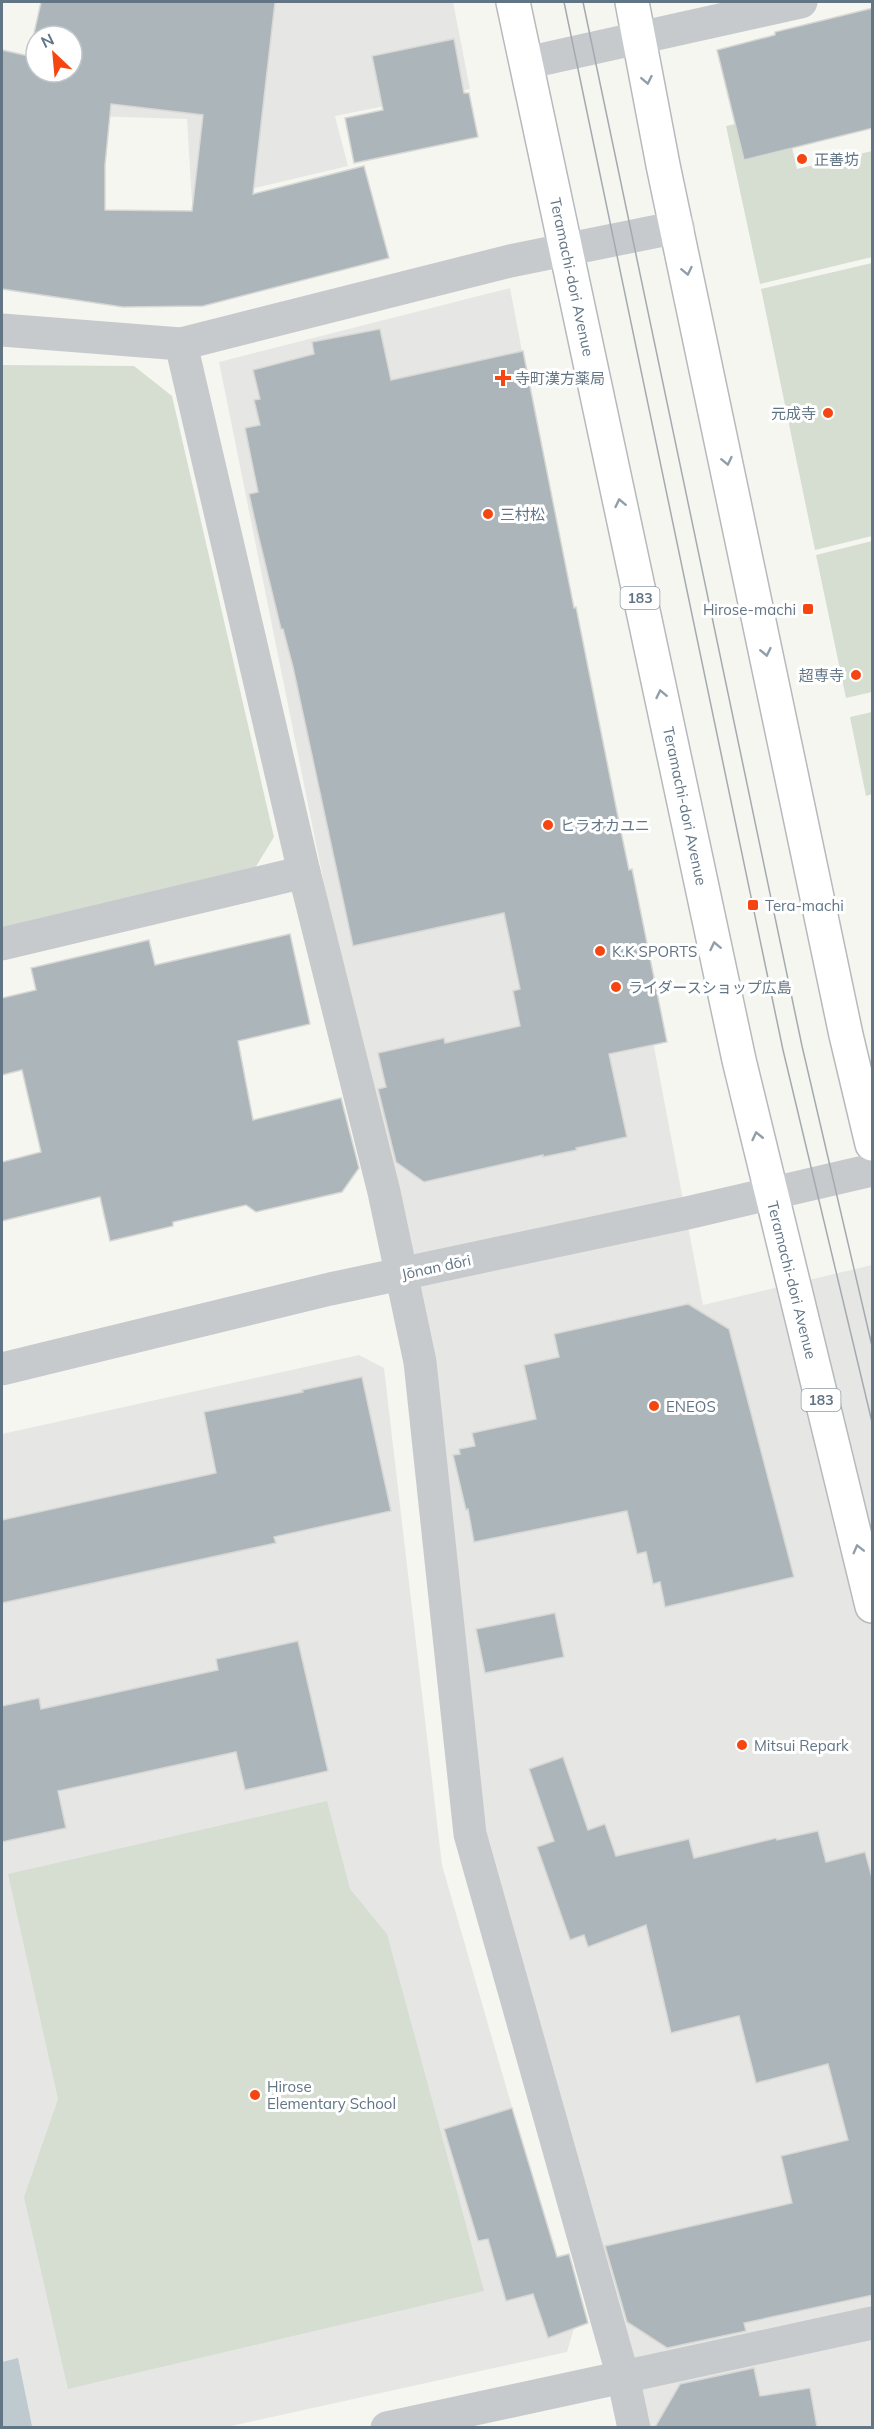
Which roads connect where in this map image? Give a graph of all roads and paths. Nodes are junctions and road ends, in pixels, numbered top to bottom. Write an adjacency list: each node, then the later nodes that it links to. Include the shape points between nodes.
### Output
1 (513, 2): 5 (highway, Teramachi-dori Avenue / 183)
2 (633, 2): 4 (highway)
3 (801, 2): 4 (street)
4 (640, 39): 5 (street); 6 (highway, one-way to 6)
5 (526, 63): 7 (highway, Teramachi-dori Avenue / 183)
6 (678, 227): 7 (street); 12 (highway, one-way to 12, via 846,1035)
7 (566, 249): 9 (street); 14 (highway, Teramachi-dori Avenue / 183, one-way to 7, via 736,1048)
8 (2, 330): 9 (street)
9 (181, 344): 10 (street)
10 (304, 872): 11 (street); 15 (street)
11 (2, 944)
12 (873, 1144)
13 (873, 1170): 14 (street, Jōnan dōri)
14 (771, 1193): 15 (street, Jōnan dōri); 17 (highway, Teramachi-dori Avenue / 183, one-way to 14)
15 (402, 1274): 16 (street, Jōnan dōri); 19 (street, via 420,1362 470,1834)
16 (2, 1369)
17 (873, 1606)
18 (873, 2324): 19 (street)
19 (623, 2377): 20 (street); 21 (street)
20 (387, 2427)
21 (634, 2427)

